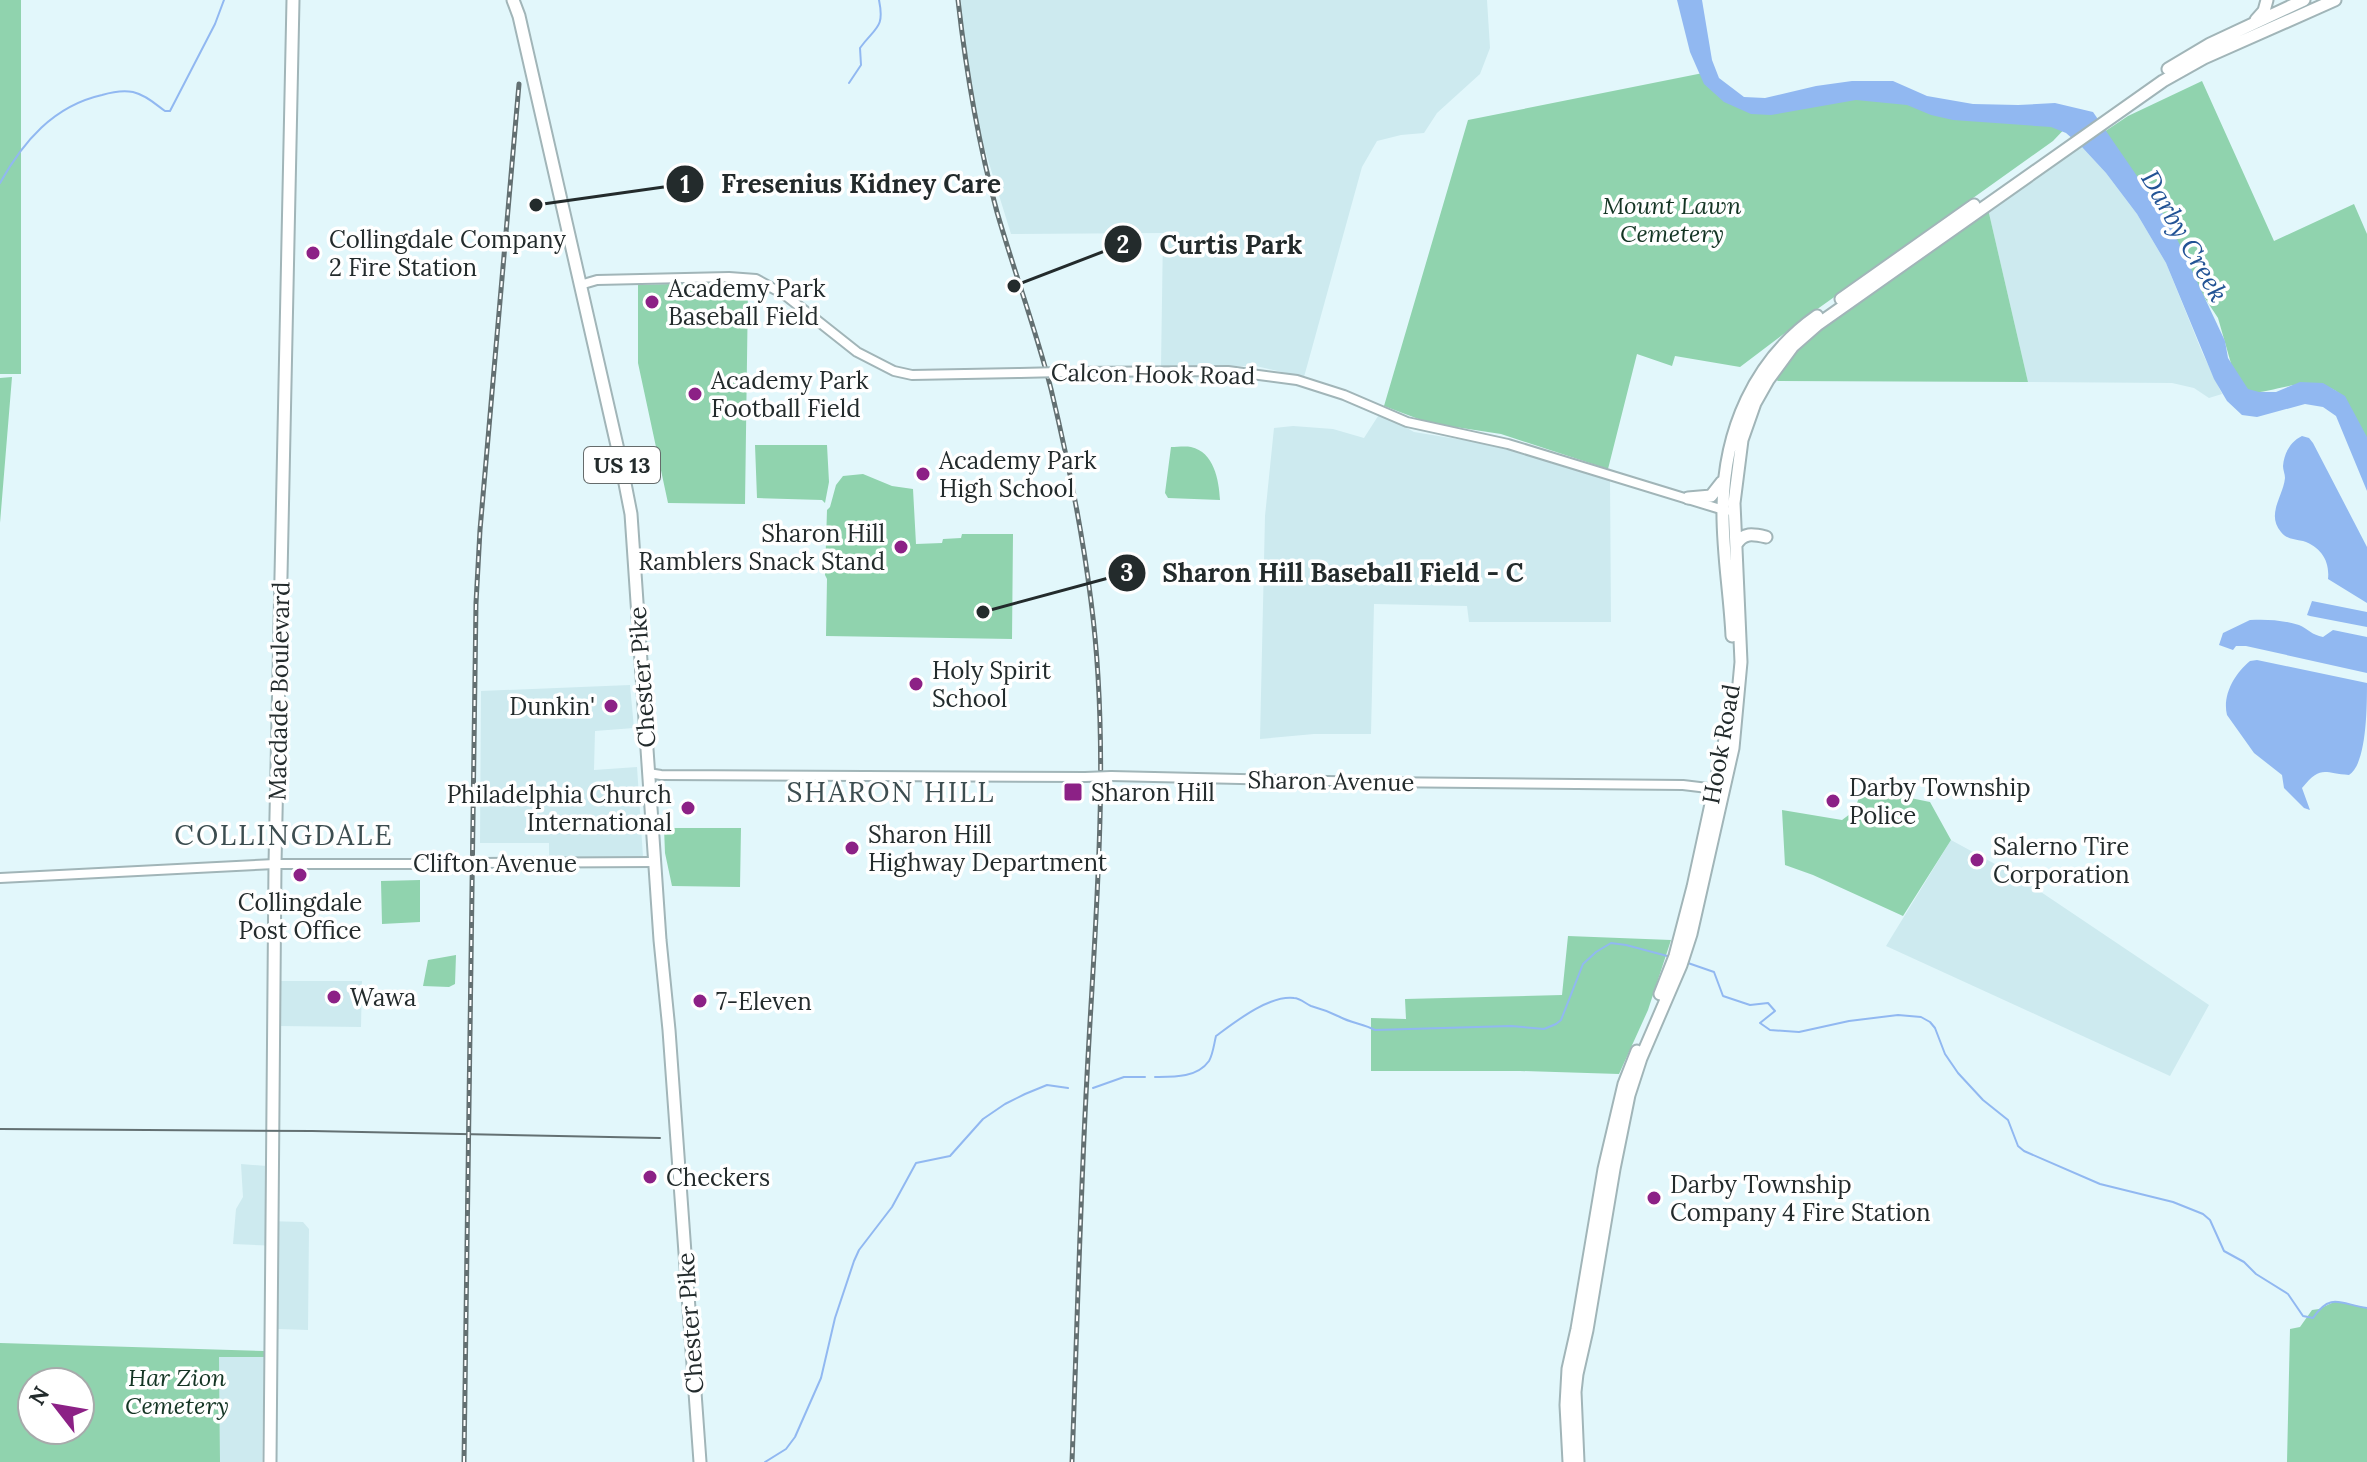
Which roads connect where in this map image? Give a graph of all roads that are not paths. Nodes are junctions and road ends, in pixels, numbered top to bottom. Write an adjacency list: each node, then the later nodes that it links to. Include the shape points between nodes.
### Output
1 (293, 0): 19 (main road, Macdade Boulevard)
2 (513, 0): 9 (main road, Chester Pike / US 13)
3 (2267, 0): 6 (main road)
4 (2304, 0): 6 (main road)
5 (2335, 0): 7 (main road, via 2190,65)
6 (2251, 25): 7 (main road, via 2185,59)
7 (2111, 113): 8 (main road, Hook Road)
8 (2065, 146): 10 (main road, Hook Road, via 1787,340 1749,394); 13 (main road, Hook Road, via 1793,346 1768,380 1747,423 1735,483)
9 (580, 285): 11 (street, Calcon Hook Road, bridge, via 597,280 756,279 785,295 857,352 912,375 1228,371 1297,380 1407,422 1508,444); 16 (main road, Chester Pike / US 13, via 630,507)
10 (1726, 466): 11 (main road, via 1716,493); 12 (main road, Hook Road)
11 (1688, 498): 12 (street, Calcon Hook Road)
12 (1723, 509): 13 (street, Calcon Hook Road); 17 (main road, Hook Road, via 1734,662)
13 (1735, 514): 15 (main road, Hook Road)
14 (1766, 537): 15 (main road, via 1746,535)
15 (1735, 546): 17 (main road, Hook Road, via 1741,671 1733,748)
16 (648, 773): 17 (street, Sharon Avenue, bridge, via 1683,785); 18 (main road, Chester Pike / US 13)
17 (1719, 790): 21 (main road, Hook Road)
18 (654, 862): 19 (street, Clifton Avenue, bridge); 23 (main road, Chester Pike / US 13)
19 (275, 864): 20 (street, Clifton Avenue); 22 (main road, Macdade Boulevard)
20 (0, 878)
21 (1678, 960): 24 (main road, Hook Road, via 1624,1084 1604,1169 1568,1369); 25 (main road, Hook Road, via 1626,1109 1577,1374)
22 (270, 1462)
23 (700, 1462)
24 (1569, 1462)
25 (1578, 1462)

